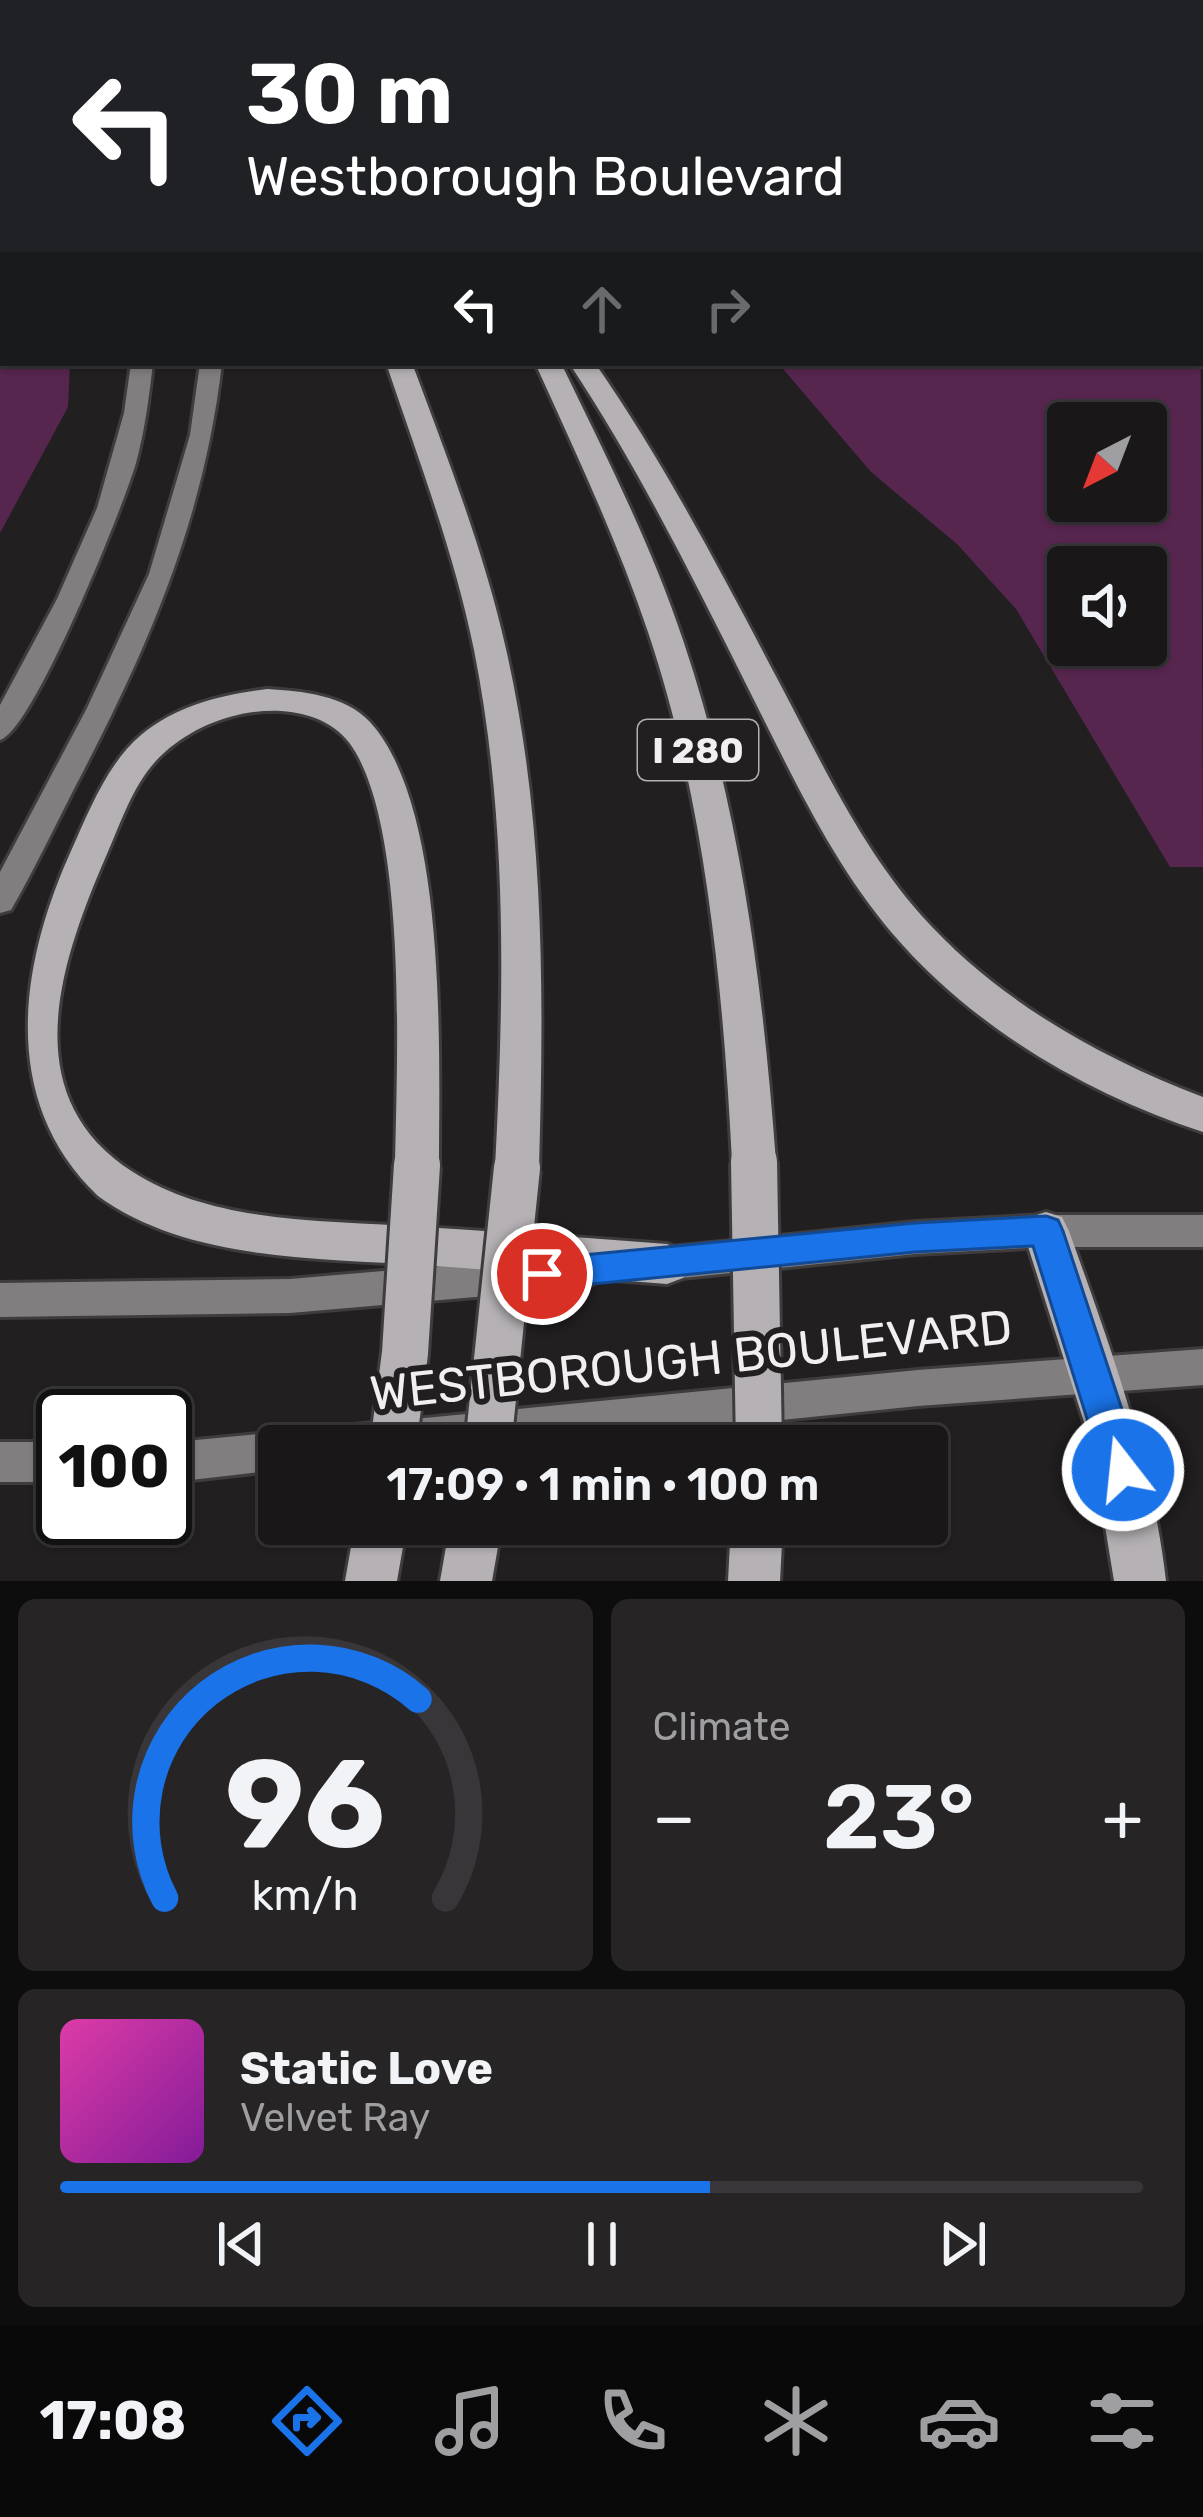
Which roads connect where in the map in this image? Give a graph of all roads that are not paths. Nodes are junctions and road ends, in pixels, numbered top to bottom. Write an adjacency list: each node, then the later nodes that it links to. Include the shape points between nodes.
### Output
1 (142, 366): 6 (main road, via 118,493)
2 (211, 366): 7 (main road, via 197,459 167,556)
3 (400, 366): 20 (highway, bridge, via 467,562 514,811 522,938 517,1168)
4 (549, 366): 22 (highway, I 280, bridge, via 628,537 692,725 728,902 754,1162)
5 (583, 366): 8 (highway, via 658,482 843,835 908,926 972,986 1049,1040)
6 (0, 730)
7 (0, 902)
8 (1203, 1114)
9 (1046, 1231): 10 (main road); 15 (main road); 18 (highway)
10 (1203, 1232)
11 (412, 1243): 15 (highway, bridge)
12 (412, 1243): 13 (highway, bridge, via 246,1229 143,1199 72,1149 40,1105 26,1037 31,997 66,903 126,779 152,744 189,719 235,704 292,701 343,718 373,749 389,793 409,922 417,1046)
13 (412, 1243)
14 (412, 1243): 19 (highway, bridge)
15 (667, 1264): 16 (main road, via 290,1297)
16 (0, 1300)
17 (1203, 1367): 18 (main road, WESTBOROUGH BOULEVARD)
18 (1094, 1373): 21 (main road, WESTBOROUGH BOULEVARD); 27 (highway, via 1123,1470)
19 (396, 1425)
20 (490, 1425)
21 (551, 1425)
22 (759, 1425)
23 (258, 1453): 24 (main road)
24 (192, 1459)
25 (0, 1462): 26 (main road)
26 (36, 1462)
27 (1140, 1581)

